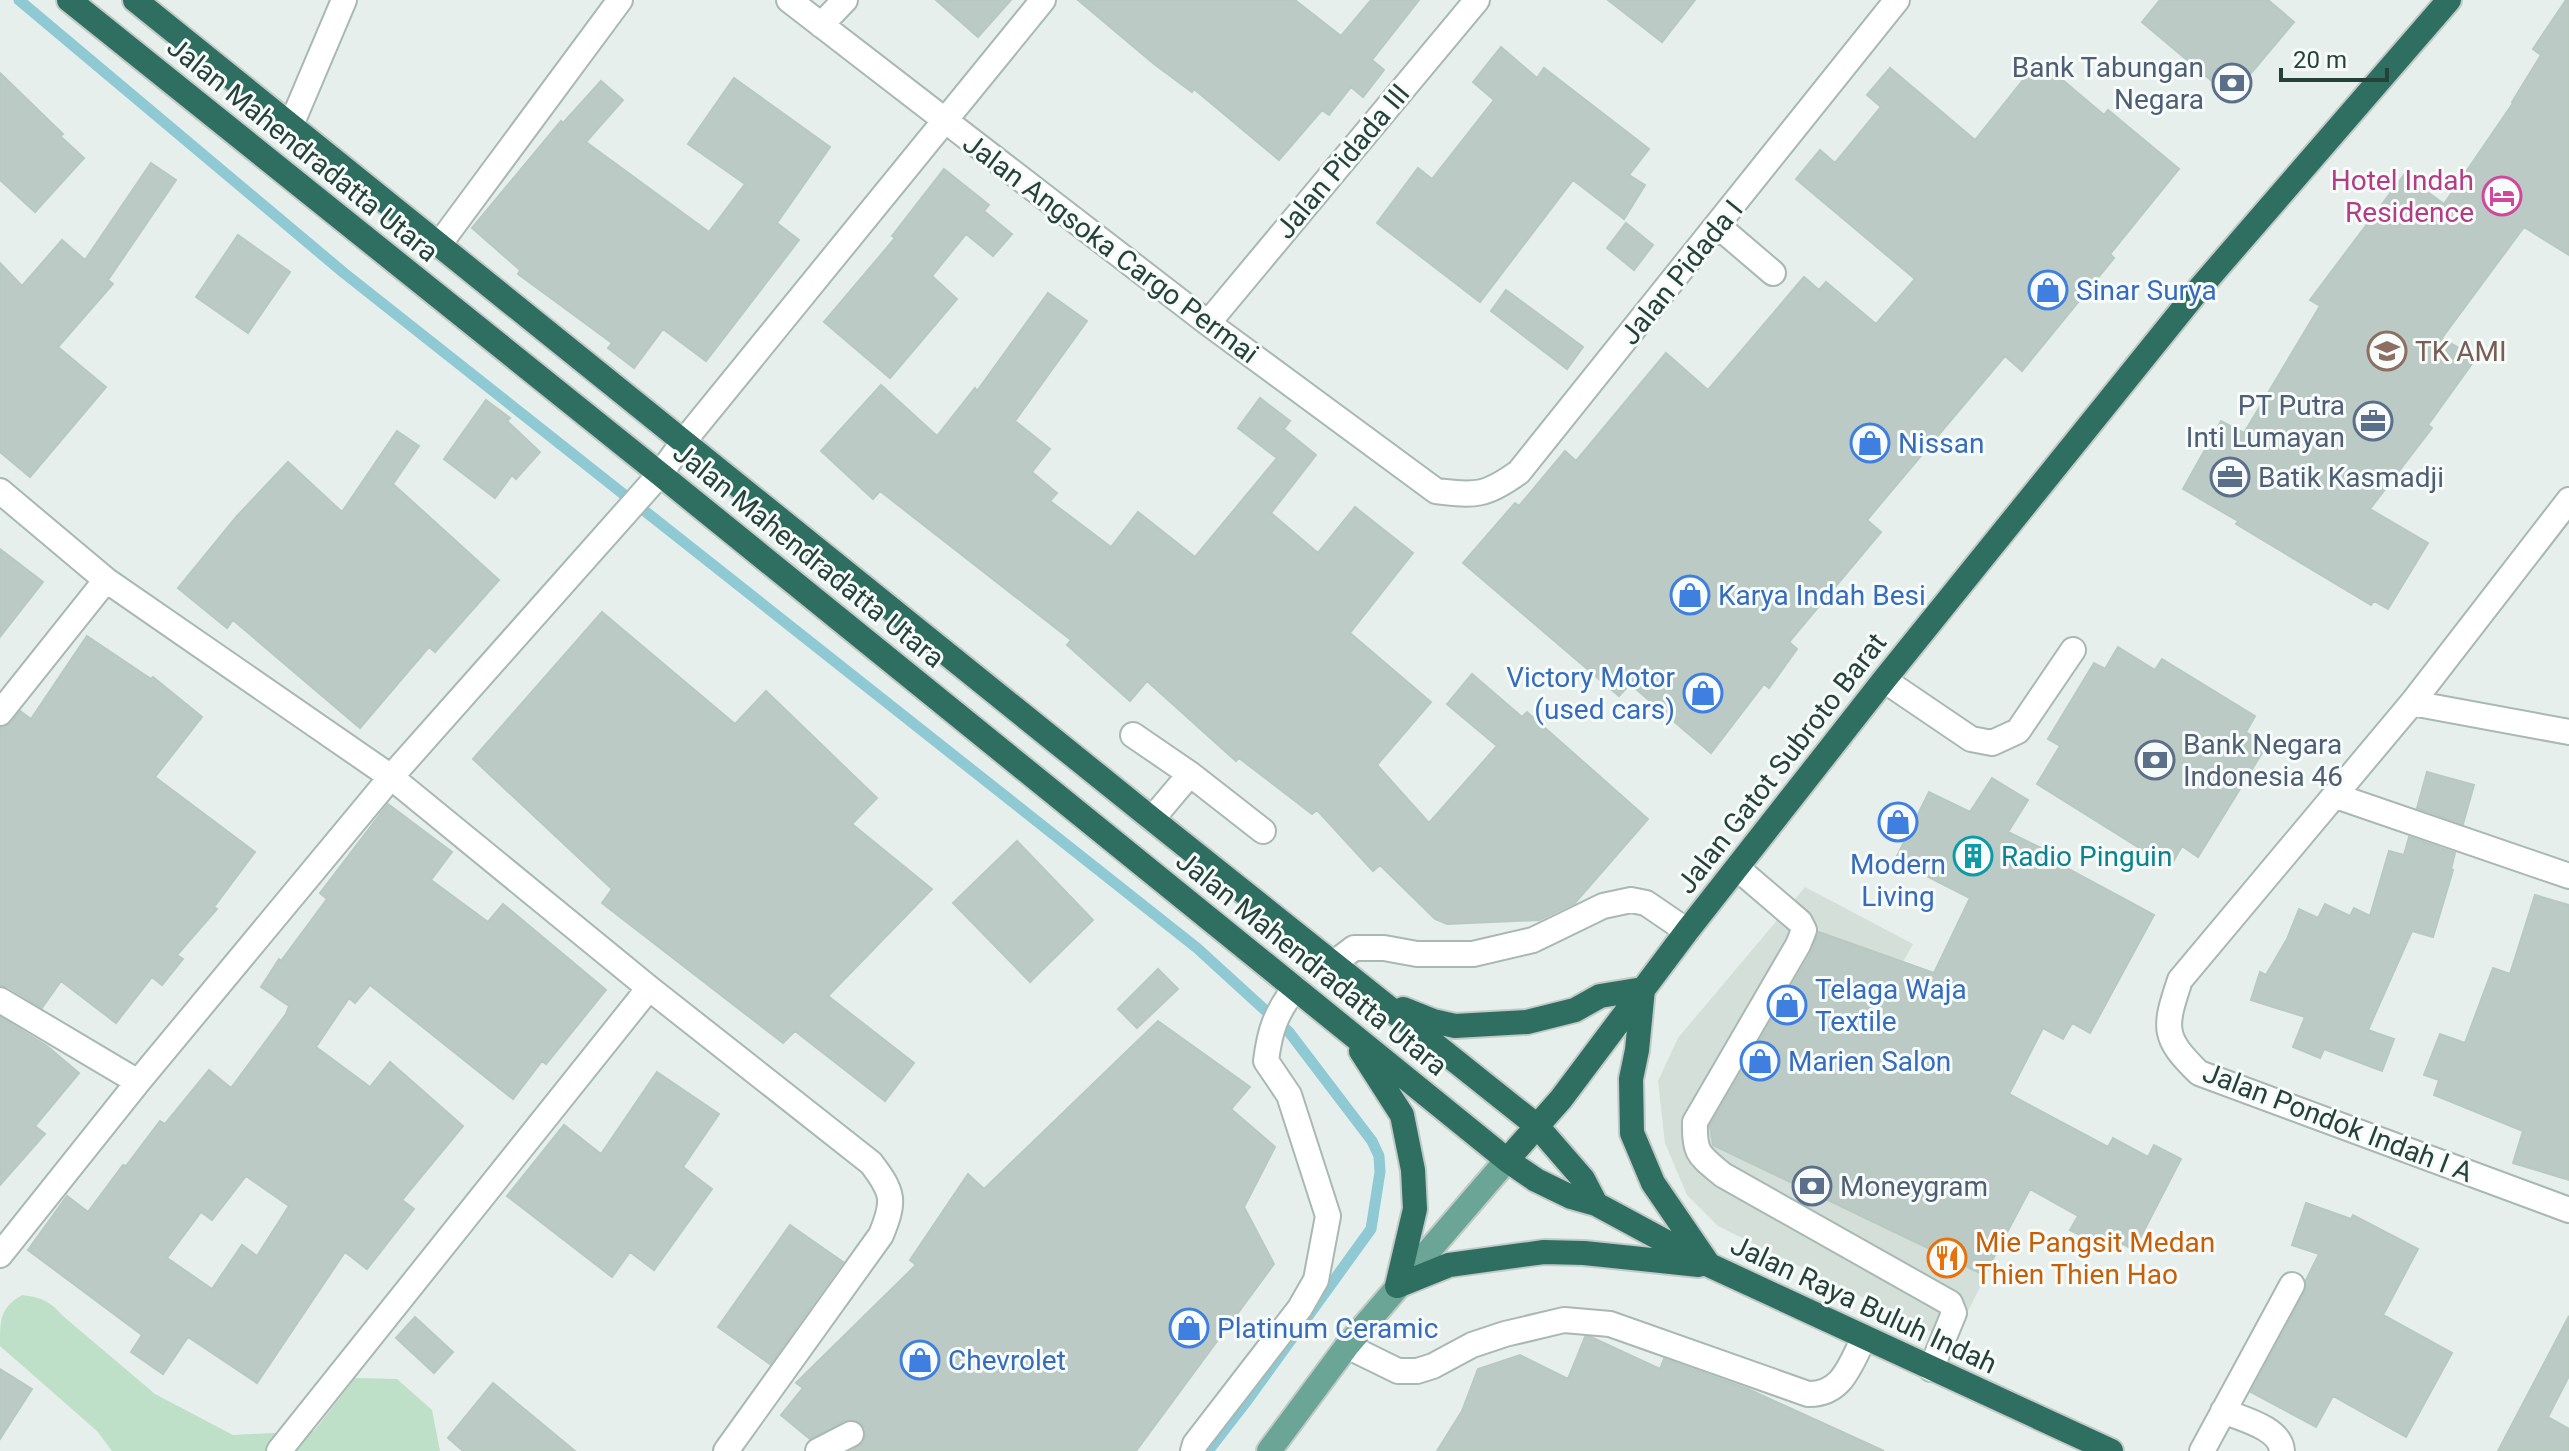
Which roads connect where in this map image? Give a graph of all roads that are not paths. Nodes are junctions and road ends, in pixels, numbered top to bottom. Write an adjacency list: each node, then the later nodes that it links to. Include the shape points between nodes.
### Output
1 (69, 0): 19 (highway, Jalan Mahendradatta Utara)
2 (135, 0): 13 (highway, Jalan Mahendradatta Utara)
3 (344, 0): 13 (street)
4 (620, 0): 15 (street)
5 (789, 0): 11 (street, Jalan Angsoka Cargo Permai)
6 (845, 0): 11 (street)
7 (1043, 0): 12 (street)
8 (1477, 0): 17 (street, Jalan Pidada III)
9 (1897, 0): 14 (street, Jalan Pidada I)
10 (2449, 0): 25 (highway, Jalan Gatot Subroto Barat, via 2199,289)
11 (821, 25): 12 (street, Jalan Angsoka Cargo Permai)
12 (945, 121): 17 (street, Jalan Angsoka Cargo Permai); 18 (street)
13 (291, 125): 15 (highway, Jalan Mahendradatta Utara)
14 (1718, 226): 16 (street); 21 (street, Jalan Pidada I, via 1519,472 1494,490 1467,495)
15 (438, 246): 18 (highway, Jalan Mahendradatta Utara)
16 (1773, 273)
17 (1208, 323): 21 (street, Jalan Angsoka Cargo Permai)
18 (684, 441): 19 (street); 33 (highway, Jalan Mahendradatta Utara)
19 (660, 474): 31 (street); 40 (highway, Jalan Mahendradatta Utara)
20 (0, 491): 23 (street)
21 (1436, 491)
22 (2569, 500): 26 (street, Jalan Pondok Indah I A)
23 (106, 580): 27 (street); 31 (street)
24 (2073, 650): 25 (street, via 2018,731 1992,743 1971,739)
25 (1884, 680): 35 (highway, Jalan Gatot Subroto Barat)
26 (2412, 703): 28 (street); 32 (street, Jalan Pondok Indah I A)
27 (0, 713)
28 (2569, 732)
29 (1133, 735): 30 (street)
30 (1190, 774): 33 (street); 34 (street)
31 (391, 777): 39 (street); 45 (street)
32 (2336, 796): 36 (street); 49 (street, Jalan Pondok Indah I A, via 2180,980 2168,1034 2199,1073)
33 (1152, 819): 38 (highway, Jalan Mahendradatta Utara)
34 (1263, 831)
35 (1737, 868): 37 (highway, Jalan Gatot Subroto Barat); 56 (street, via 1804,930 1695,1122 1694,1145 1723,1175 1950,1303 1954,1313)
36 (2569, 876)
37 (1687, 931): 38 (street, via 1646,903 1631,900 1603,906 1533,940 1473,954 1354,948); 41 (highway, Jalan Gatot Subroto Barat)
38 (1333, 964): 42 (highway, Jalan Mahendradatta Utara)
39 (649, 988): 59 (street); 60 (street, via 871,1163 887,1184 891,1211 881,1235)
40 (1295, 988): 44 (highway, Jalan Mahendradatta Utara); 62 (street, via 1270,1030 1266,1061 1289,1095 1328,1216 1316,1280)
41 (1643, 989): 42 (highway, via 1600,996 1549,1018 1455,1026); 46 (highway, Jalan Gatot Subroto Barat); 51 (highway, via 1631,1079 1632,1133 1653,1183)
42 (1375, 997): 46 (highway, Jalan Mahendradatta Utara)
43 (0, 1000): 45 (street)
44 (1346, 1029): 47 (highway, Jalan Mahendradatta Utara); 53 (highway, via 1402,1115 1413,1170 1415,1209)
45 (138, 1082): 50 (street)
46 (1537, 1126): 47 (highway, Jalan Gatot Subroto Barat); 48 (highway, via 1583,1179)
47 (1507, 1160): 48 (highway, Jalan Raya Buluh Indah, via 1536,1180); 53 (main road)
48 (1596, 1204): 51 (highway, Jalan Raya Buluh Indah)
49 (2569, 1210)
50 (0, 1255)
51 (1709, 1265): 53 (highway, via 1544,1252 1449,1265); 54 (highway, Jalan Raya Buluh Indah)
52 (2292, 1285): 57 (street)
53 (1397, 1286): 55 (main road)
54 (1864, 1338): 55 (street, via 1846,1372 1822,1394 1808,1394 1610,1324 1564,1320 1505,1334 1417,1371 1398,1371); 56 (highway, Jalan Raya Buluh Indah)
55 (1347, 1346): 63 (main road)
56 (1931, 1369): 64 (highway, Jalan Raya Buluh Indah)
57 (2223, 1411): 65 (street); 66 (street, via 2276,1435)
58 (851, 1434): 61 (street)
59 (279, 1451)
60 (726, 1451)
61 (818, 1451)
62 (1193, 1451)
63 (1269, 1451)
64 (2111, 1451)
65 (2202, 1451)
66 (2282, 1451)

